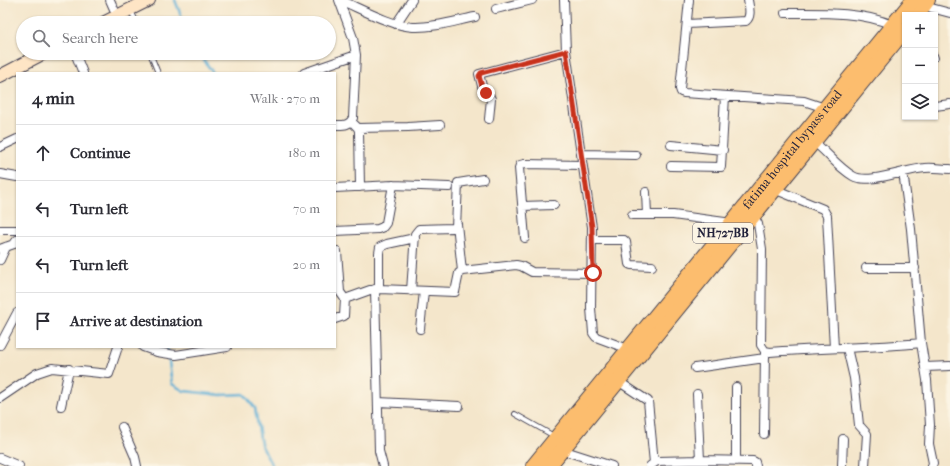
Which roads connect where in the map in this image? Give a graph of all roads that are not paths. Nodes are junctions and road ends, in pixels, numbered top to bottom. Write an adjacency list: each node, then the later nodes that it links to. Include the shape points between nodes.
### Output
1 (110, 0): 14 (street)
2 (148, 0): 10 (main road)
3 (340, 0): 17 (street); 21 (street)
4 (412, 0): 17 (street)
5 (532, 0): 11 (street)
6 (564, 0): 20 (street)
7 (689, 0): 18 (street)
8 (748, 0): 18 (street, via 750,16 746,21)
9 (920, 5): 13 (street); 19 (highway, fatima hospital bypass road / NH727BB)
10 (131, 9): 14 (main road); 15 (lane)
11 (496, 9)
12 (785, 13): 19 (street, via 837,14 876,19)
13 (950, 13)
14 (117, 16)
15 (134, 16)
16 (475, 17): 17 (street, via 434,26 413,27)
17 (396, 24)
18 (686, 24): 29 (street, via 681,92)
19 (899, 28): 32 (highway, fatima hospital bypass road / NH727BB); 38 (highway, fatima hospital bypass road / NH727BB)
20 (566, 51): 33 (street, via 479,74 483,90 491,99); 43 (street)
21 (356, 55): 27 (street); 34 (street)
22 (31, 60): 28 (main road)
23 (78, 60): 25 (street)
24 (153, 60): 26 (lane)
25 (83, 72)
26 (158, 72)
27 (307, 72)
28 (0, 76)
29 (725, 96): 32 (street, via 804,101); 42 (street)
30 (950, 104): 31 (street)
31 (938, 106)
32 (825, 108): 38 (highway, fatima hospital bypass road / NH727BB)
33 (489, 120)
34 (351, 122): 36 (street); 37 (street)
35 (440, 125): 37 (street)
36 (336, 126)
37 (358, 128): 53 (street)
38 (808, 138): 48 (street, via 845,170 861,179); 56 (highway, fatima hospital bypass road / NH727BB); 64 (highway, fatima hospital bypass road / NH727BB)
39 (16, 139): 41 (street)
40 (671, 145): 42 (street)
41 (0, 147)
42 (722, 150): 46 (street, via 722,164 719,168)
43 (581, 154): 44 (street); 45 (street)
44 (636, 155)
45 (582, 165): 59 (street, via 520,165 518,168); 70 (street, via 592,221)
46 (671, 166)
47 (950, 169): 48 (street, via 925,168)
48 (903, 172): 77 (street)
49 (0, 174): 50 (street)
50 (16, 178)
51 (483, 179): 63 (street, via 458,183)
52 (393, 185): 53 (street); 54 (street); 67 (street, via 383,227)
53 (360, 187): 55 (street)
54 (449, 187)
55 (336, 188)
56 (774, 189): 60 (highway, fatima hospital bypass road / NH727BB); 93 (street, via 823,209 827,216)
57 (646, 192): 62 (street)
58 (554, 205): 59 (street)
59 (522, 206): 69 (street)
60 (753, 214): 87 (highway, fatima hospital bypass road / NH727BB); 96 (street, via 758,224 762,249 761,345)
61 (632, 215): 62 (street)
62 (647, 215): 64 (street, via 673,215)
63 (457, 224): 68 (street, via 453,228 419,229); 78 (street)
64 (732, 224): 87 (highway, fatima hospital bypass road / NH727BB)
65 (0, 230): 66 (street)
66 (16, 230)
67 (336, 231)
68 (415, 238): 80 (street, via 380,247); 81 (street)
69 (525, 238)
70 (592, 240): 75 (street, via 624,240 629,264); 79 (street)
71 (16, 241): 72 (street)
72 (3, 248): 74 (street)
73 (336, 251): 83 (street, via 340,292)
74 (0, 260)
75 (652, 266)
76 (866, 268): 77 (street)
77 (915, 268): 88 (street)
78 (462, 271): 79 (street, via 516,265 535,272); 82 (street, via 455,292)
79 (593, 273): 95 (street, via 591,308 594,336)
80 (377, 289): 81 (street); 83 (street); 105 (street)
81 (411, 290): 82 (street)
82 (424, 291): 86 (street)
83 (345, 299): 85 (street, via 344,316)
84 (16, 314): 89 (street)
85 (336, 319)
86 (420, 329)
87 (650, 331): 95 (highway, fatima hospital bypass road / NH727BB); 101 (highway, fatima hospital bypass road / NH727BB)
88 (921, 342): 94 (street); 98 (street)
89 (0, 345)
90 (118, 348): 100 (street, via 109,374)
91 (146, 348): 92 (street, via 176,355)
92 (221, 348)
93 (834, 348): 94 (street); 96 (street, via 770,352)
94 (847, 348): 128 (street, via 854,378 859,425 867,434)
95 (628, 349): 112 (highway, fatima hospital bypass road / NH727BB)
96 (765, 355): 99 (street); 110 (street)
97 (950, 366): 98 (street)
98 (925, 367): 119 (street, via 929,444)
99 (695, 368)
100 (69, 369): 104 (street, via 52,368 37,373); 106 (street)
101 (618, 380): 112 (highway, fatima hospital bypass road / NH727BB); 118 (street, via 648,401)
102 (736, 387): 115 (street)
103 (697, 394): 114 (street)
104 (1, 396)
105 (378, 402): 107 (street); 122 (street, via 379,451)
106 (61, 406)
107 (459, 406)
108 (514, 414): 112 (lane)
109 (122, 427): 121 (street)
110 (764, 434)
111 (843, 439): 127 (street)
112 (560, 444): 117 (street); 123 (highway, fatima hospital bypass road / NH727BB); 124 (highway, fatima hospital bypass road / NH727BB)
113 (0, 458): 120 (street)
114 (700, 460): 115 (street); 116 (street)
115 (736, 461): 126 (street, via 754,461)
116 (685, 463): 118 (street)
117 (601, 464): 125 (street)
118 (652, 464)
119 (933, 465)
120 (19, 466)
121 (137, 466)
122 (383, 466)
123 (533, 466)
124 (549, 466)
125 (612, 466)
126 (756, 466)
127 (842, 466)
128 (865, 466)

